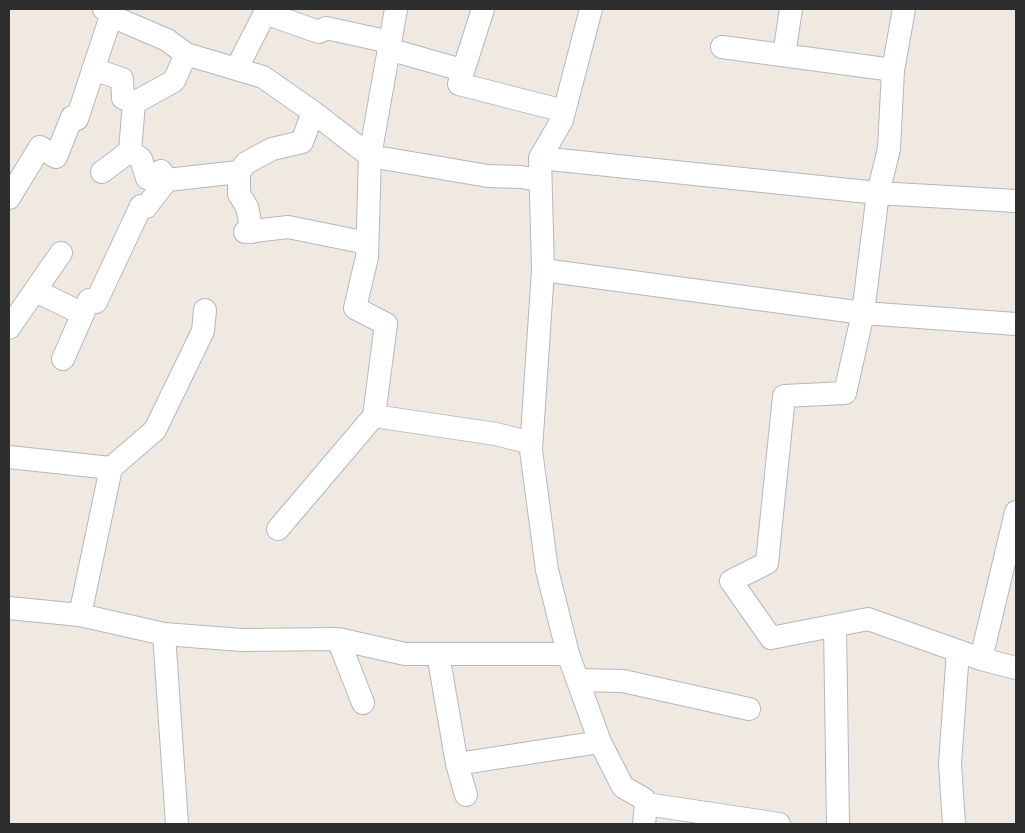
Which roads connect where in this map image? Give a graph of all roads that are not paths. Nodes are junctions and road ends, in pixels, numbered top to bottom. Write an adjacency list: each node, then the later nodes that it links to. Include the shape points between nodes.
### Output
1 (396, 9): 8 (street)
2 (483, 9): 14 (street)
3 (591, 9): 17 (street)
4 (791, 9): 11 (street)
5 (904, 9): 15 (street)
6 (108, 12): 10 (street, via 167,40); 13 (street)
7 (327, 18): 8 (street); 12 (street, via 319,32 264,13)
8 (389, 45): 14 (street); 20 (street)
9 (722, 47): 11 (street)
10 (186, 54): 12 (street); 16 (street, via 174,81)
11 (784, 55): 15 (street)
12 (237, 68): 18 (street, via 262,78)
13 (93, 70): 16 (street, via 122,79 124,98); 27 (street, via 78,119 72,117 56,157 40,147)
14 (462, 70): 17 (street, via 459,84)
15 (893, 70): 26 (street, via 889,149)
16 (134, 103): 19 (street)
17 (564, 111): 21 (street)
18 (313, 112): 20 (street); 23 (street, via 302,142 272,149 246,163)
19 (130, 151): 22 (street); 24 (street, via 142,159 147,178 161,171)
20 (370, 156): 25 (street, via 488,176); 29 (street)
21 (540, 158): 25 (street); 26 (street)
22 (102, 172)
23 (239, 172): 24 (street); 29 (street, via 239,194 247,207 248,232 288,227)
24 (168, 180): 35 (street, via 146,207 141,206 96,302 89,300)
25 (540, 180): 31 (street)
26 (878, 193): 28 (street); 34 (street)
27 (9, 198)
28 (1016, 201)
29 (367, 243): 39 (street, via 367,257 355,308 386,324)
30 (62, 253): 32 (street)
31 (543, 270): 34 (street); 40 (street)
32 (36, 291): 35 (street); 37 (street)
33 (205, 310): 42 (street, via 203,331 155,430)
34 (863, 313): 36 (street); 47 (street, via 844,393 784,396 768,563 732,581 771,638)
35 (83, 314): 38 (street)
36 (1016, 324)
37 (9, 328)
38 (63, 359)
39 (374, 416): 40 (street, via 496,434); 44 (street)
40 (531, 443): 52 (street, via 547,570)
41 (9, 457): 42 (street)
42 (111, 468): 46 (street)
43 (1016, 512): 53 (street)
44 (278, 529)
45 (9, 608): 46 (street)
46 (80, 615): 48 (street)
47 (835, 627): 50 (street, via 868,619); 64 (street)
48 (164, 634): 49 (street, via 242,640); 62 (street)
49 (338, 639): 51 (street, via 405,654); 56 (street)
50 (958, 651): 53 (street); 65 (street, via 950,764)
51 (438, 654): 52 (street); 59 (street)
52 (568, 654): 55 (street)
53 (981, 659): 54 (street)
54 (1016, 668)
55 (578, 680): 57 (street, via 623,681); 58 (street)
56 (363, 703)
57 (749, 708)
58 (600, 742): 59 (street); 61 (street, via 623,787 644,799)
59 (457, 764): 60 (street)
60 (466, 794)
61 (645, 814): 63 (street)
62 (177, 824)
63 (779, 824)
64 (838, 824)
65 (954, 824)

